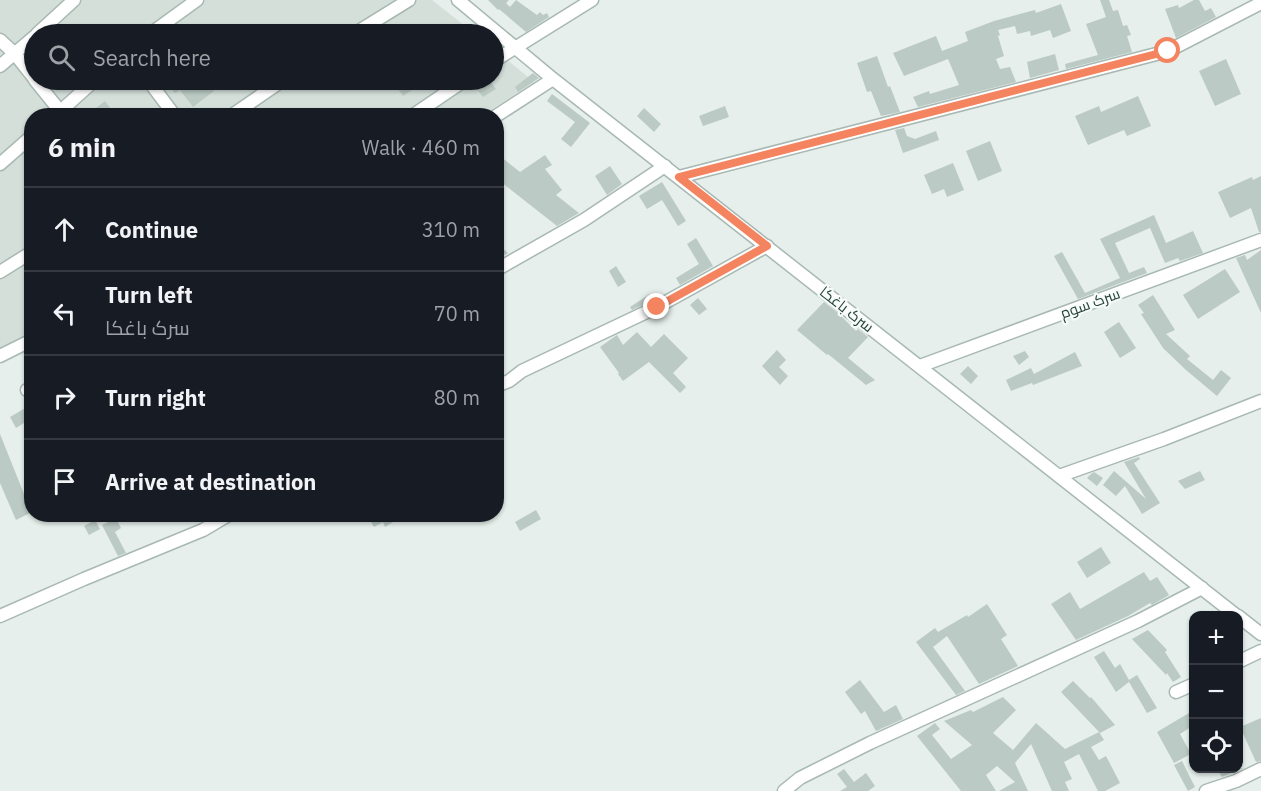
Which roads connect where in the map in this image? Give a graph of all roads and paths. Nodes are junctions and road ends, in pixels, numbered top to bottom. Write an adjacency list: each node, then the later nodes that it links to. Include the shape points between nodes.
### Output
1 (74, 0): 7 (street)
2 (197, 0): 8 (street)
3 (409, 0): 9 (street)
4 (458, 0): 10 (street, سرک باغکا)
5 (592, 0): 14 (street)
6 (1261, 3): 34 (street, via 1168,51)
7 (49, 24)
8 (164, 24)
9 (370, 24)
10 (487, 24)
11 (504, 38): 14 (street, سرک باغکا)
12 (0, 40): 15 (street)
13 (24, 46): 15 (street)
14 (515, 47): 16 (street); 19 (street, سرک باغکا)
15 (15, 54): 17 (street); 18 (street)
16 (504, 54)
17 (24, 65)
18 (0, 66)
19 (553, 79): 30 (street); 33 (street, سرک باغکا)
20 (43, 90): 25 (street)
21 (85, 90): 26 (street)
22 (156, 90): 27 (street)
23 (269, 90): 28 (street)
24 (450, 90): 29 (street)
25 (56, 108)
26 (66, 108)
27 (170, 108)
28 (243, 108)
29 (424, 108)
30 (504, 111)
31 (24, 143): 32 (street)
32 (0, 164)
33 (665, 166): 34 (street, سرک باغکا); 38 (street, via 584,220)
34 (679, 177): 36 (street, سرک باغکا)
35 (1261, 240): 42 (street, سرک سوم)
36 (767, 246): 42 (street, سرک باغکا); 43 (street, via 657,307)
37 (24, 257): 39 (street)
38 (504, 265)
39 (0, 272)
40 (24, 344): 41 (street)
41 (0, 356)
42 (920, 366): 45 (street, سرک باغکا)
43 (504, 383)
44 (1261, 401): 45 (street)
45 (1059, 476): 47 (street, سرک باغکا)
46 (216, 522): 49 (street)
47 (1202, 588): 48 (street, سرک باغکا); 57 (street, via 870,743 801,778)
48 (1232, 611)
49 (0, 616)
50 (1243, 620): 51 (street, سرک باغکا)
51 (1261, 634)
52 (1261, 651): 53 (street)
53 (1243, 660)
54 (1189, 686): 55 (street)
55 (1176, 692)
56 (1261, 770): 58 (street)
57 (784, 791)
58 (1206, 791)

